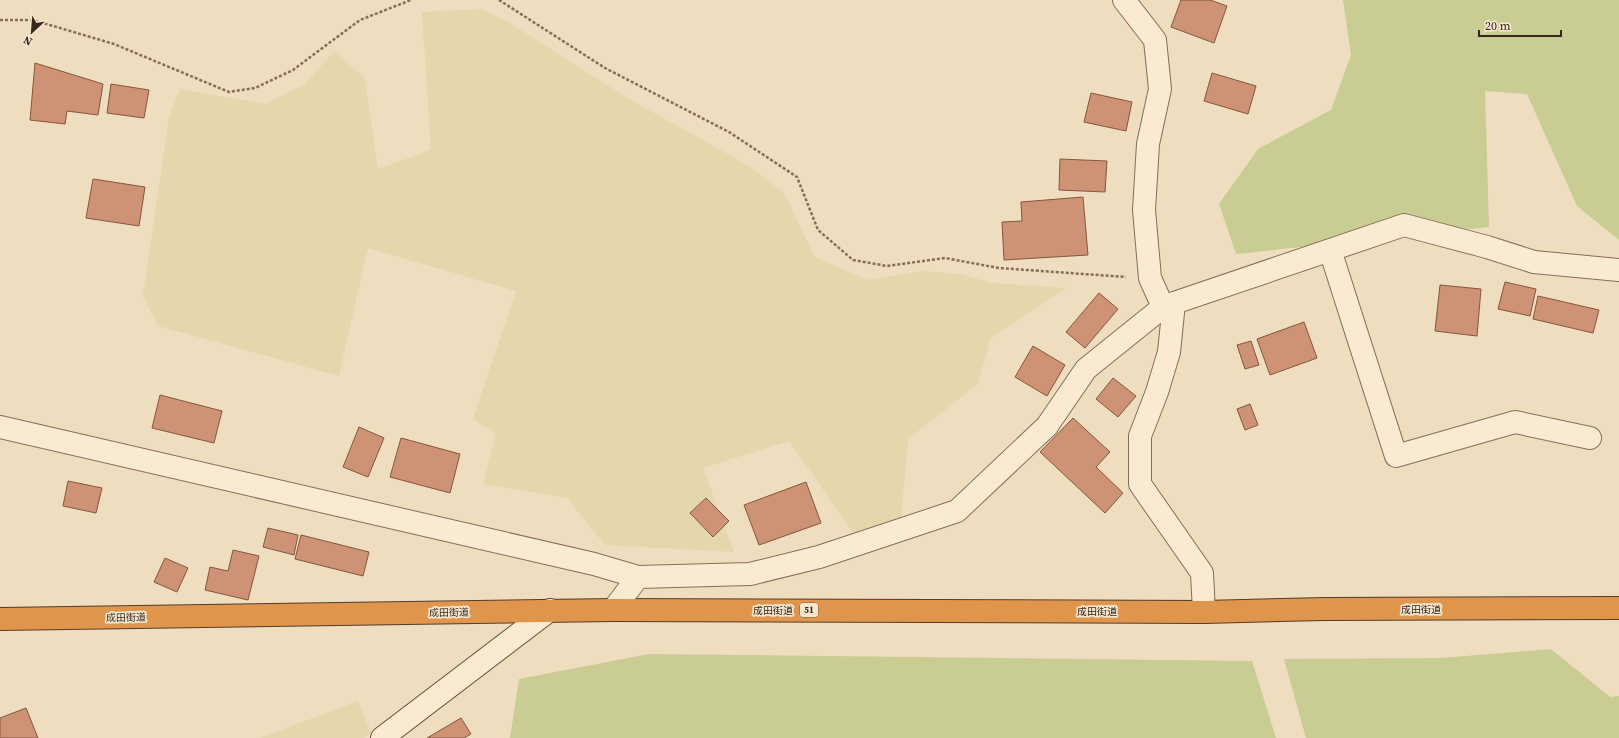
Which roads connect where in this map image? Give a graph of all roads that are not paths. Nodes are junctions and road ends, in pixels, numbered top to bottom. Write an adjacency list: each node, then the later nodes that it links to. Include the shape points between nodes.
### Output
1 (1124, 0): 4 (street, via 1155,40 1160,89 1148,144 1144,210 1150,278)
2 (1330, 250): 3 (street, via 1404,225 1534,262); 4 (street); 6 (street, via 1396,456 1515,422)
3 (1619, 270)
4 (1169, 305): 7 (street, via 1086,370 1047,426 957,511 819,557 750,574); 11 (street, via 1169,352 1140,436 1140,484 1202,573)
5 (0, 427): 7 (street, via 571,559)
6 (1590, 438)
7 (638, 577): 10 (street)
8 (1619, 608): 11 (highway, 成田街道 / 51)
9 (550, 610): 10 (highway, 成田街道 / 51); 12 (highway, 成田街道 / 51); 13 (street)
10 (613, 610): 11 (highway, 成田街道 / 51)
11 (1204, 612)
12 (0, 619)
13 (382, 738)

